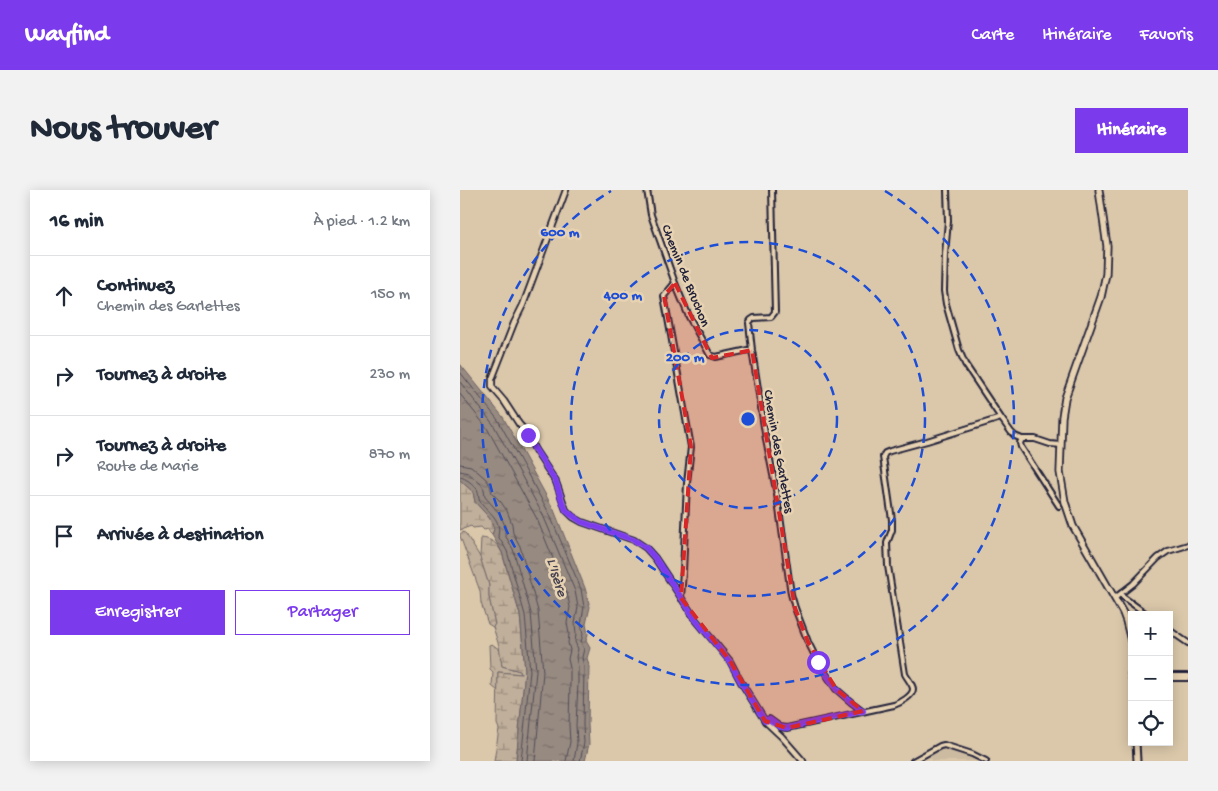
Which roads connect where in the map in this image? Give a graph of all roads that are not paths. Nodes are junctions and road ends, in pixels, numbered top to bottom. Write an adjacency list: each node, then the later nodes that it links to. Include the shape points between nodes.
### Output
1 (566, 190): 14 (street, via 492,386 528,435 556,482 566,510 582,522 634,540 646,548)
2 (647, 190): 6 (street, Chemin de Bruchon, via 651,215)
3 (772, 190): 7 (street, Chemin des Garlettes, via 775,312 771,317 754,318 749,323)
4 (947, 190): 8 (street, via 946,304 959,350)
5 (1099, 190): 10 (main road, via 1107,246 1106,274 1102,297 1065,398)
6 (675, 282): 7 (street, Chemin de Bruchon, via 689,317 710,354 716,357); 14 (street, via 664,296 691,447)
7 (752, 350): 22 (street, Chemin des Garlettes, via 795,608 818,662 836,689)
8 (1001, 418): 9 (street, via 1010,432); 22 (street, via 885,453 883,458 892,520 887,543 888,566 905,674 913,690 903,702)
9 (1022, 440): 10 (street); 11 (street, via 1020,447)
10 (1061, 445): 15 (main road, via 1061,482 1069,516)
11 (1058, 506)
12 (1188, 545): 13 (street, via 1158,558)
13 (1121, 594): 15 (street); 16 (street)
14 (681, 598): 23 (street, via 730,662)
15 (1115, 598): 17 (main road)
16 (1142, 611)
17 (1128, 629)
18 (1173, 633): 19 (street)
19 (1188, 643)
20 (1173, 675): 21 (highway)
21 (1188, 676)
22 (863, 711): 23 (street, via 787,728 769,719)
23 (765, 721): 25 (street)
24 (1136, 746): 28 (main road)
25 (803, 761)
26 (913, 761): 27 (street, via 944,745)
27 (986, 761)
28 (1137, 761)

